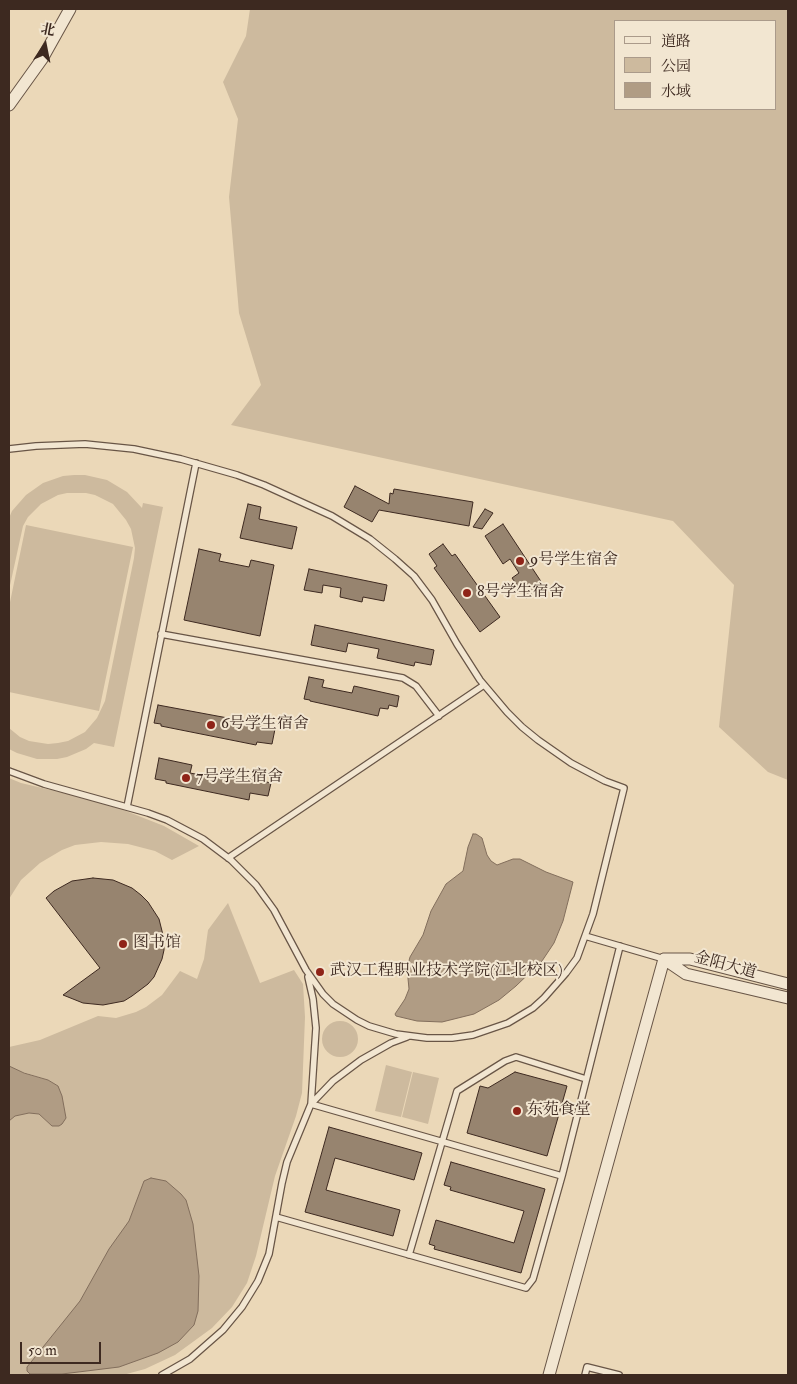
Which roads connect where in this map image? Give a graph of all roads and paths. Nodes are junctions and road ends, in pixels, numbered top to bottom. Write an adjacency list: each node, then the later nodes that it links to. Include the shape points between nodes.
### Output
1 (70, 9): 2 (street, via 42,60)
2 (9, 104)
3 (9, 449): 4 (lane, via 61,444 110,446)
4 (196, 463): 5 (lane); 6 (lane, via 312,505 383,549 423,588)
5 (162, 634): 7 (lane, via 403,678 416,686); 9 (lane)
6 (484, 686): 7 (lane); 11 (lane, via 522,727 549,749 588,773 624,788)
7 (439, 716): 10 (lane)
8 (9, 771): 9 (lane)
9 (127, 807): 10 (lane, via 185,829)
10 (228, 858): 14 (lane, via 256,885 274,910)
11 (585, 936): 12 (lane); 17 (lane, via 577,958 566,973 544,998 521,1016 473,1035 452,1038)
12 (620, 946): 13 (lane); 18 (lane)
13 (664, 959): 15 (street, 金阳大道, via 690,959); 16 (street, 金阳大道, via 686,974); 25 (street)
14 (306, 970): 17 (lane, via 323,994 345,1012 370,1026); 19 (lane, via 316,1028)
15 (788, 984)
16 (788, 998)
17 (409, 1036): 19 (lane, via 361,1060 333,1081)
18 (586, 1079): 20 (lane, via 516,1057 505,1061 457,1092); 21 (lane)
19 (311, 1104): 20 (lane); 22 (lane, via 287,1162)
20 (442, 1142): 21 (lane); 23 (lane)
21 (562, 1176): 23 (lane, via 533,1279 526,1288)
22 (276, 1217): 23 (lane); 24 (lane, via 264,1267 242,1307 202,1351)
23 (409, 1254)
24 (162, 1375)
25 (549, 1375)
26 (585, 1375): 27 (lane, via 587,1367)
27 (619, 1375)

